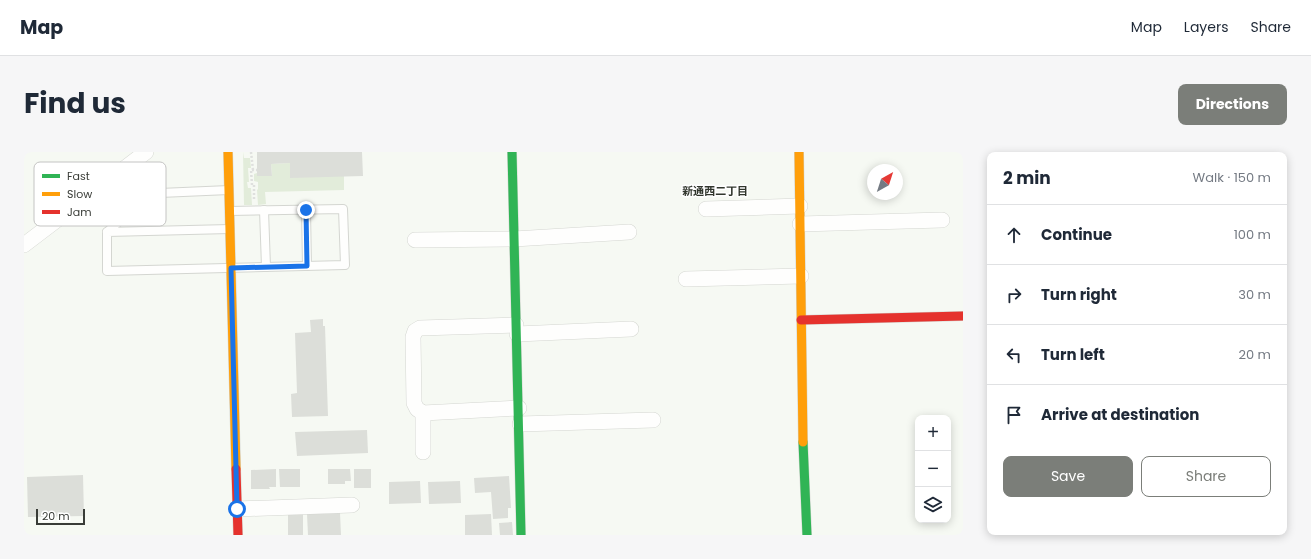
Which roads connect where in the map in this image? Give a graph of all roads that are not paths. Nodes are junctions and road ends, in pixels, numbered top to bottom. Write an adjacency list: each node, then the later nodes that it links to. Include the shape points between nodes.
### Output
1 (146, 152): 5 (street)
2 (228, 152): 6 (street)
3 (512, 152): 20 (street)
4 (799, 152): 8 (street)
5 (133, 162)
6 (229, 190): 7 (lane); 12 (street)
7 (166, 192)
8 (800, 206): 9 (street); 14 (street)
9 (706, 209)
10 (264, 210): 11 (lane); 12 (lane); 24 (lane)
11 (306, 210): 23 (lane); 23 (lane, via 343,209 345,265)
12 (229, 211): 17 (street)
13 (942, 220): 14 (street)
14 (800, 224): 26 (street)
15 (49, 226): 22 (street)
16 (114, 226): 18 (lane)
17 (230, 229): 18 (lane); 25 (street)
18 (107, 232): 25 (lane, via 107,271)
19 (629, 232): 20 (street)
20 (514, 239): 21 (street); 30 (street)
21 (415, 240)
22 (24, 245)
23 (307, 266): 24 (lane)
24 (266, 267): 25 (lane)
25 (231, 268): 38 (street)
26 (801, 276): 27 (street); 29 (street)
27 (686, 279)
28 (963, 316): 29 (street)
29 (801, 320): 41 (street)
30 (517, 329): 31 (street); 32 (street); 33 (street, via 420,328 415,331 412,337 414,403)
31 (630, 330)
32 (519, 408): 33 (street); 35 (street)
33 (423, 413): 36 (street)
34 (653, 420): 35 (street)
35 (520, 424): 40 (street)
36 (423, 452)
37 (352, 505): 38 (street)
38 (237, 509): 39 (street)
39 (238, 535)
40 (521, 535)
41 (806, 535)

